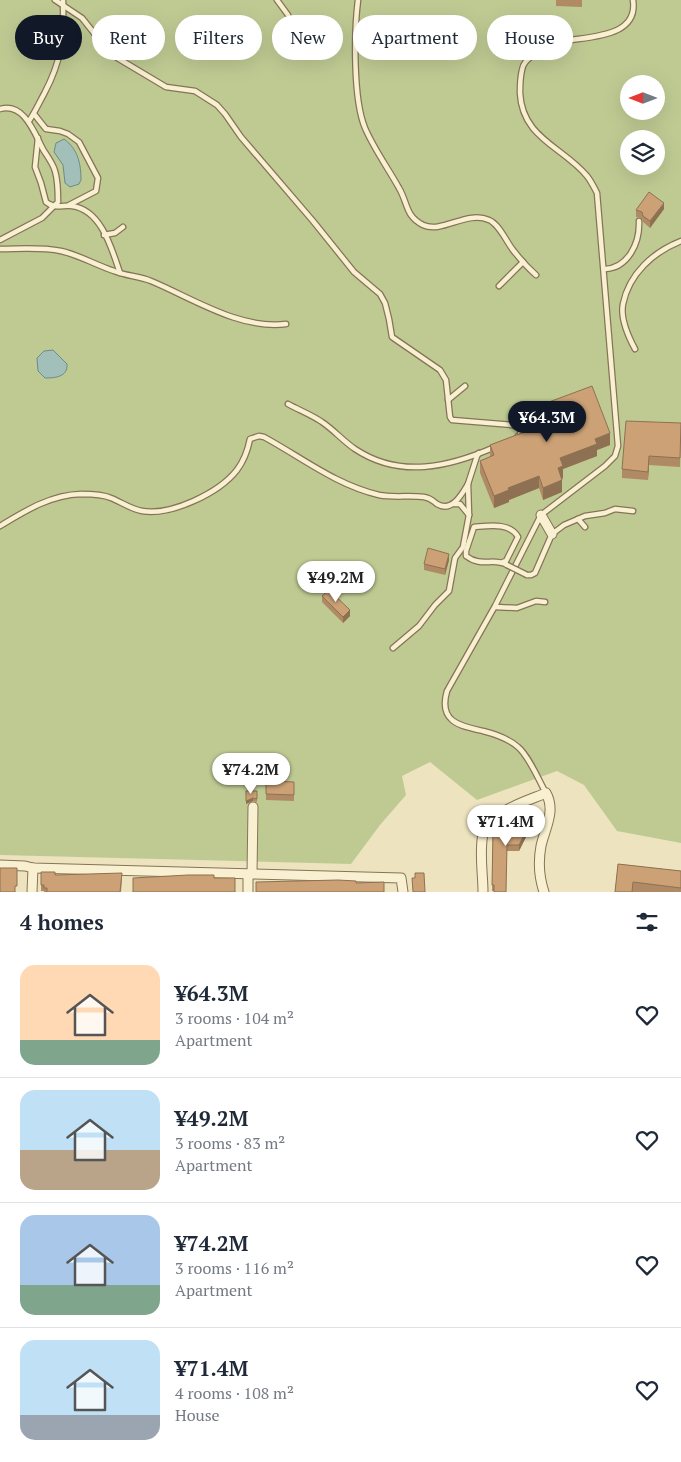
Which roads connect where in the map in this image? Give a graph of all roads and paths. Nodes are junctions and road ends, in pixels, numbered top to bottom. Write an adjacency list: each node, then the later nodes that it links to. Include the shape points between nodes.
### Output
1 (55, 0): 5 (lane)
2 (277, 0): 6 (lane)
3 (358, 0): 19 (lane, via 356,45 361,116 370,140 400,188 409,214 425,226 473,218 490,220)
4 (633, 0): 20 (lane, via 628,23 610,34 559,42 525,61 520,86 520,103 531,128 588,177 597,193)
5 (63, 2): 8 (lane, via 62,45 58,62); 27 (lane, via 82,18 114,56 166,87 195,91 217,105 240,137 354,272 380,294 392,337 440,370 446,380)
6 (288, 15)
7 (0, 109): 9 (lane, via 7,108)
8 (34, 114): 9 (lane); 11 (lane, via 46,129 60,130 79,142 98,178 96,191)
9 (29, 121): 10 (lane)
10 (38, 137): 12 (lane, via 58,184 58,202); 12 (lane, via 35,167 46,202)
11 (68, 206): 12 (lane); 15 (lane, via 88,212)
12 (54, 207): 16 (lane, via 42,218)
13 (639, 221): 20 (lane, via 639,232 631,253 622,264)
14 (123, 227): 15 (lane)
15 (104, 235): 21 (lane)
16 (0, 240)
17 (681, 241): 25 (lane, via 644,263 630,283 623,313 628,336)
18 (0, 249): 21 (lane, via 62,251)
19 (522, 262): 22 (lane); 23 (lane)
20 (605, 270): 36 (lane, via 618,446 605,466)
21 (120, 273): 24 (lane, via 148,280 219,312 256,323)
22 (536, 275)
23 (499, 286)
24 (286, 324)
25 (635, 349)
26 (464, 386): 27 (lane)
27 (448, 400): 29 (lane, via 452,420 518,427 520,435)
28 (288, 404): 31 (lane, via 322,422 375,461 386,464 432,467)
29 (512, 439)
30 (504, 444): 31 (lane)
31 (480, 452): 32 (lane)
32 (468, 484): 33 (lane); 35 (lane)
33 (454, 504): 35 (lane, via 460,504); 38 (lane, via 444,506 424,497 393,497 361,490 258,436 250,439 240,466 231,476 218,487 178,508 156,513 131,508 110,497 81,494 40,503)
34 (633, 511): 37 (lane, via 615,509)
35 (469, 515): 44 (lane, via 462,547 455,558 450,591 435,604 419,626)
36 (541, 516): 40 (street); 43 (lane)
37 (578, 519): 39 (lane); 40 (lane)
38 (0, 526)
39 (585, 527)
40 (552, 534): 41 (lane, bridge, via 535,573 527,575)
41 (505, 564): 41 (lane, via 474,562 466,556 474,527 497,525 516,533 518,537)
42 (545, 602): 43 (lane, via 536,601 517,608)
43 (495, 607): 45 (lane, via 447,692 444,699 446,713 454,723 501,737 519,748)
44 (393, 648)
45 (546, 793): 53 (street, via 499,815 486,826 482,843); 54 (street, via 551,811 539,863)
46 (253, 807): 49 (street)
47 (0, 865): 48 (street)
48 (32, 868): 49 (street); 50 (street)
49 (250, 874): 51 (street); 52 (street, via 401,878)
50 (32, 892)
51 (248, 892)
52 (402, 892)
53 (483, 892)
54 (544, 892)

